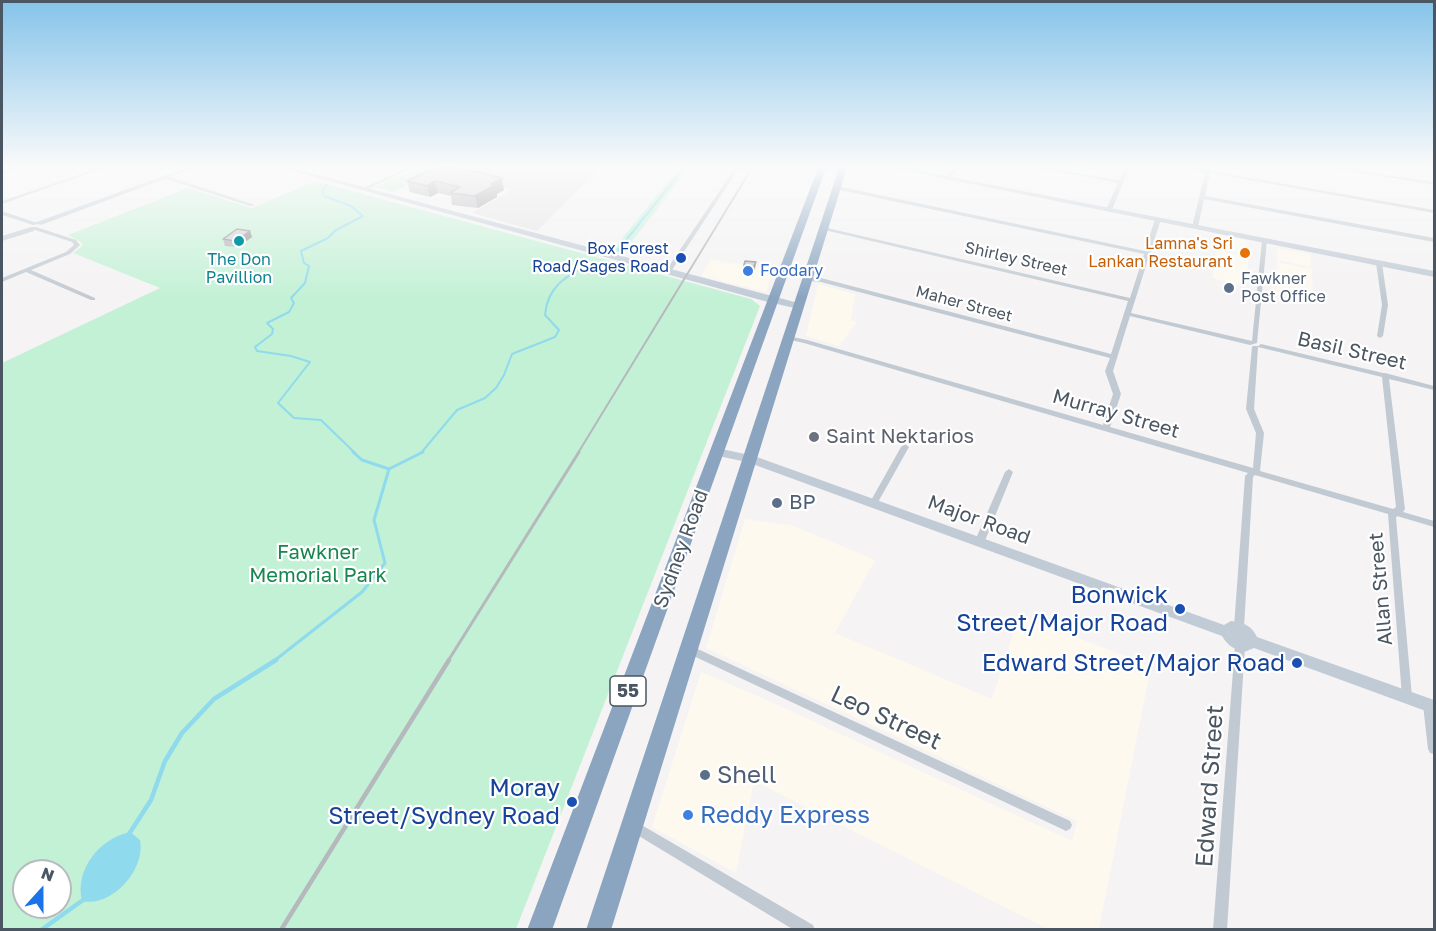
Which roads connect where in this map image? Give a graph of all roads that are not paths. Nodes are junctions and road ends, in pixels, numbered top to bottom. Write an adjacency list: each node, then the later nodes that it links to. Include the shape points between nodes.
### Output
1 (73, 211): 12 (street)
2 (446, 211): 21 (street)
3 (708, 211): 21 (street)
4 (805, 211): 26 (highway, Sydney Road / 55)
5 (829, 211): 14 (highway, Sydney Road / 55)
6 (949, 211): 18 (street)
7 (1117, 211): 11 (street)
8 (1199, 211): 13 (street)
9 (1280, 211): 16 (street)
10 (2, 213): 12 (street)
11 (1158, 219): 13 (street); 18 (street)
12 (35, 226): 15 (street); 20 (street, via 77,245 68,253)
13 (1195, 227): 17 (street)
14 (823, 229): 23 (highway, Sydney Road / 55); 27 (street, Shirley Street)
15 (2, 238)
16 (1434, 240)
17 (1264, 241): 19 (street); 32 (street)
18 (1147, 253): 27 (street)
19 (1378, 263): 22 (street); 30 (street, via 1385,305)
20 (26, 270): 24 (street); 25 (street)
21 (668, 272): 26 (street)
22 (1434, 274)
23 (808, 279): 28 (highway, Sydney Road / 55); 33 (street, Maher Street)
24 (2, 280)
25 (93, 299)
26 (771, 300): 28 (street); 38 (highway, Sydney Road / 55)
27 (1132, 300): 29 (street)
28 (799, 306): 31 (highway, Sydney Road / 55)
29 (1128, 314): 32 (street, Basil Street); 33 (street)
30 (1380, 336)
31 (788, 338): 36 (street, Murray Street); 39 (highway, Sydney Road / 55)
32 (1255, 344): 34 (street, Basil Street); 41 (street, via 1250,409 1260,433 1257,469)
33 (1114, 357): 36 (street, via 1109,371 1116,394)
34 (1385, 375): 35 (street, Basil Street); 43 (street, Allan Street, via 1401,509)
35 (1434, 388)
36 (1106, 428): 41 (street, Murray Street)
37 (905, 447): 42 (street)
38 (717, 452): 39 (street, Major Road); 54 (highway, Sydney Road / 55)
39 (750, 459): 42 (street, Major Road); 48 (highway, Sydney Road / 55)
40 (1009, 472): 45 (street)
41 (1252, 472): 43 (street, Murray Street); 46 (street)
42 (873, 504): 45 (street, Major Road)
43 (1393, 512): 44 (street, Murray Street); 49 (street, Allan Street)
44 (1434, 524)
45 (979, 543): 46 (street, Major Road)
46 (1233, 630): 47 (street, via 1248,633)
47 (1246, 643): 49 (street); 57 (street, Edward Street)
48 (689, 649): 52 (highway, Sydney Road / 55); 53 (street, Leo Street)
49 (1407, 697): 50 (street)
50 (1432, 706): 51 (street)
51 (1434, 749)
52 (632, 825): 55 (highway, Sydney Road / 55); 56 (street)
53 (1066, 825)
54 (539, 930)
55 (598, 930)
56 (808, 930)
57 (1220, 930)

